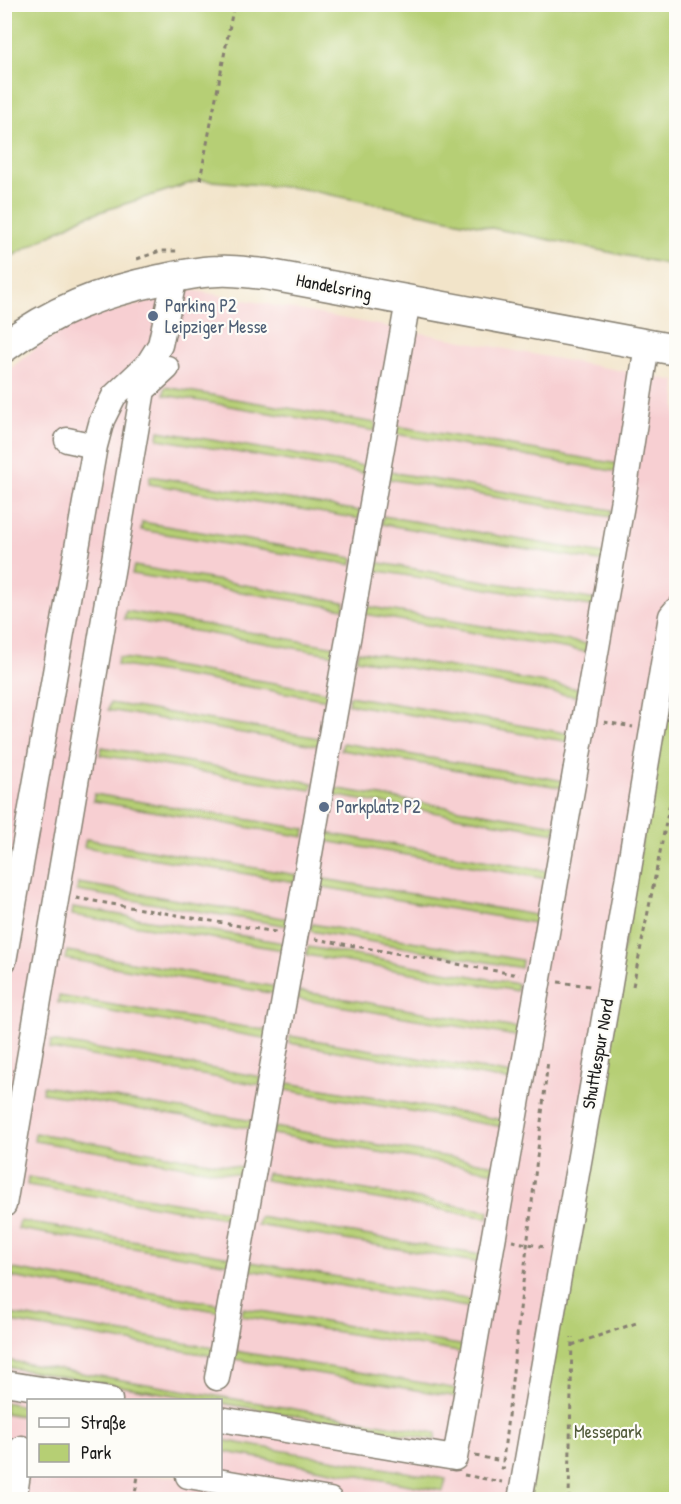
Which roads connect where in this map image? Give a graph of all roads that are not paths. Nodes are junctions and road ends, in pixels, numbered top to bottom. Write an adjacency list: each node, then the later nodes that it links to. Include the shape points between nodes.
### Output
1 (175, 277): 2 (main road, Handelsring, via 219,271 265,274); 4 (main road, Handelsring, via 124,287 65,309); 8 (street, via 160,345 148,364 114,396)
2 (408, 301): 3 (main road, Handelsring); 13 (street)
3 (647, 345): 5 (main road, Handelsring); 16 (street, via 455,1458)
4 (4, 347)
5 (676, 350)
6 (167, 368): 12 (street, via 143,390)
7 (67, 440): 8 (street)
8 (95, 446): 10 (street)
9 (676, 610): 21 (street, Shuttlespur Nord, via 671,616)
10 (11, 885): 11 (street)
11 (4, 961)
12 (4, 1205)
13 (217, 1378)
14 (4, 1383): 15 (street)
15 (98, 1399)
16 (222, 1419)
17 (18, 1444): 19 (street)
18 (194, 1477): 20 (street)
19 (14, 1500)
20 (330, 1500)
21 (519, 1500)

